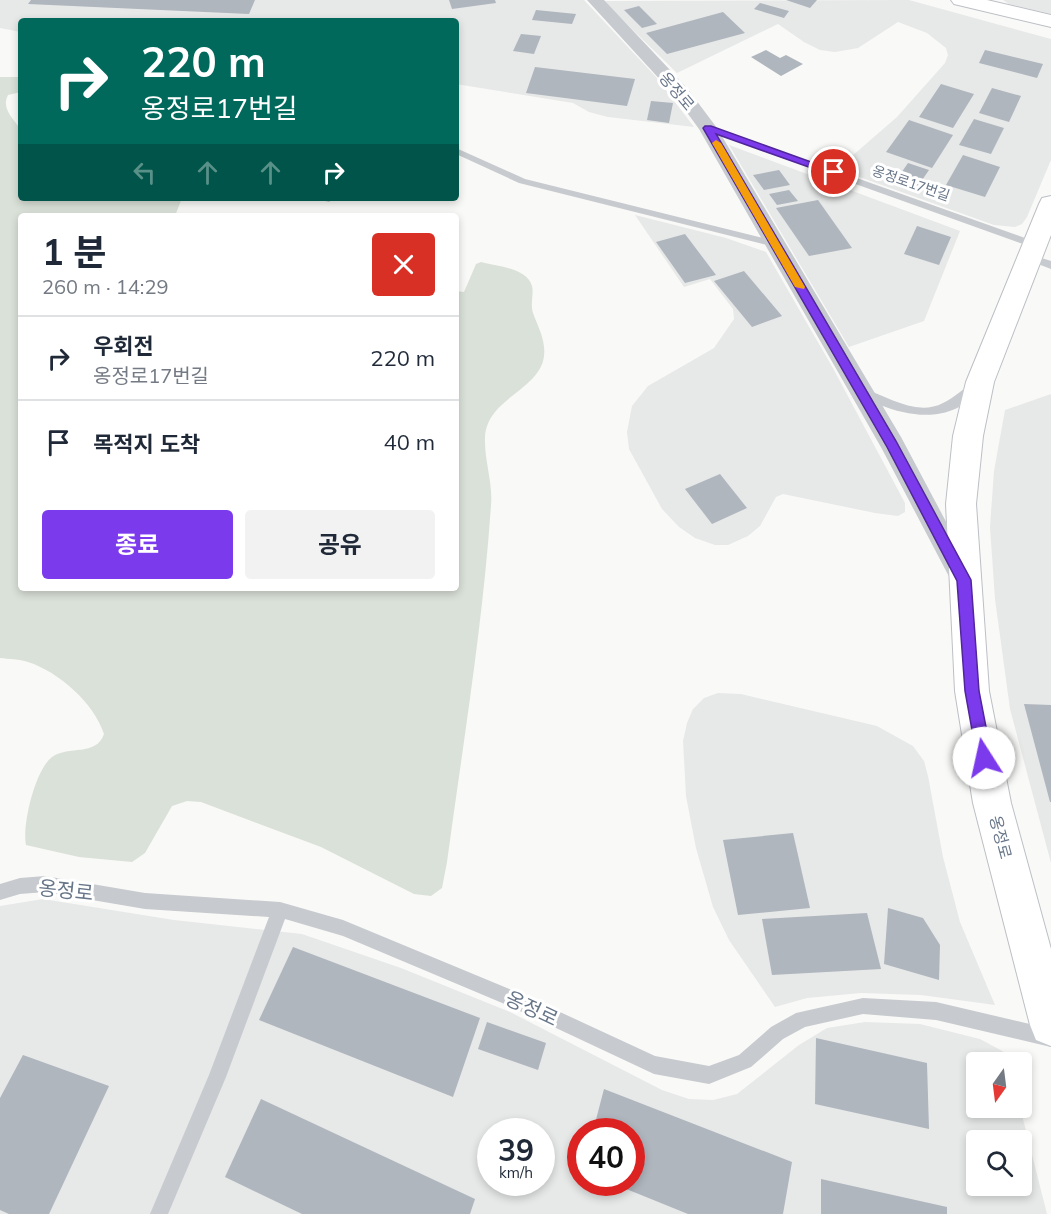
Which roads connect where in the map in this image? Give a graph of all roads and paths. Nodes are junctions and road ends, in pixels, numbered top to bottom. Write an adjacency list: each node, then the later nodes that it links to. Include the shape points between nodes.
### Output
1 (595, 0): 6 (street, 옹정로, via 681,92)
2 (962, 0): 3 (street)
3 (1018, 13): 4 (street); 5 (street)
4 (1051, 21)
5 (1051, 27)
6 (708, 128): 9 (street, 옹정로); 10 (lane, 옹정로17번길)
7 (459, 152): 9 (lane, via 522,182)
8 (1051, 204): 10 (street)
9 (775, 244): 12 (street, 옹정로)
10 (1038, 256): 11 (street)
11 (981, 382): 12 (lane, via 958,403 942,411 921,414); 13 (street, via 968,436 961,504)
12 (861, 391): 13 (street, 옹정로)
13 (964, 580): 16 (street, 옹정로, via 972,691 992,803)
14 (0, 892): 15 (lane, 옹정로, via 45,884 145,901)
15 (280, 910): 17 (lane, 옹정로, via 343,928 513,999 654,1065 709,1075 745,1061 802,1019 863,1006 936,1011); 18 (lane, via 217,1077)
16 (1051, 1025)
17 (1051, 1038)
18 (159, 1214)

